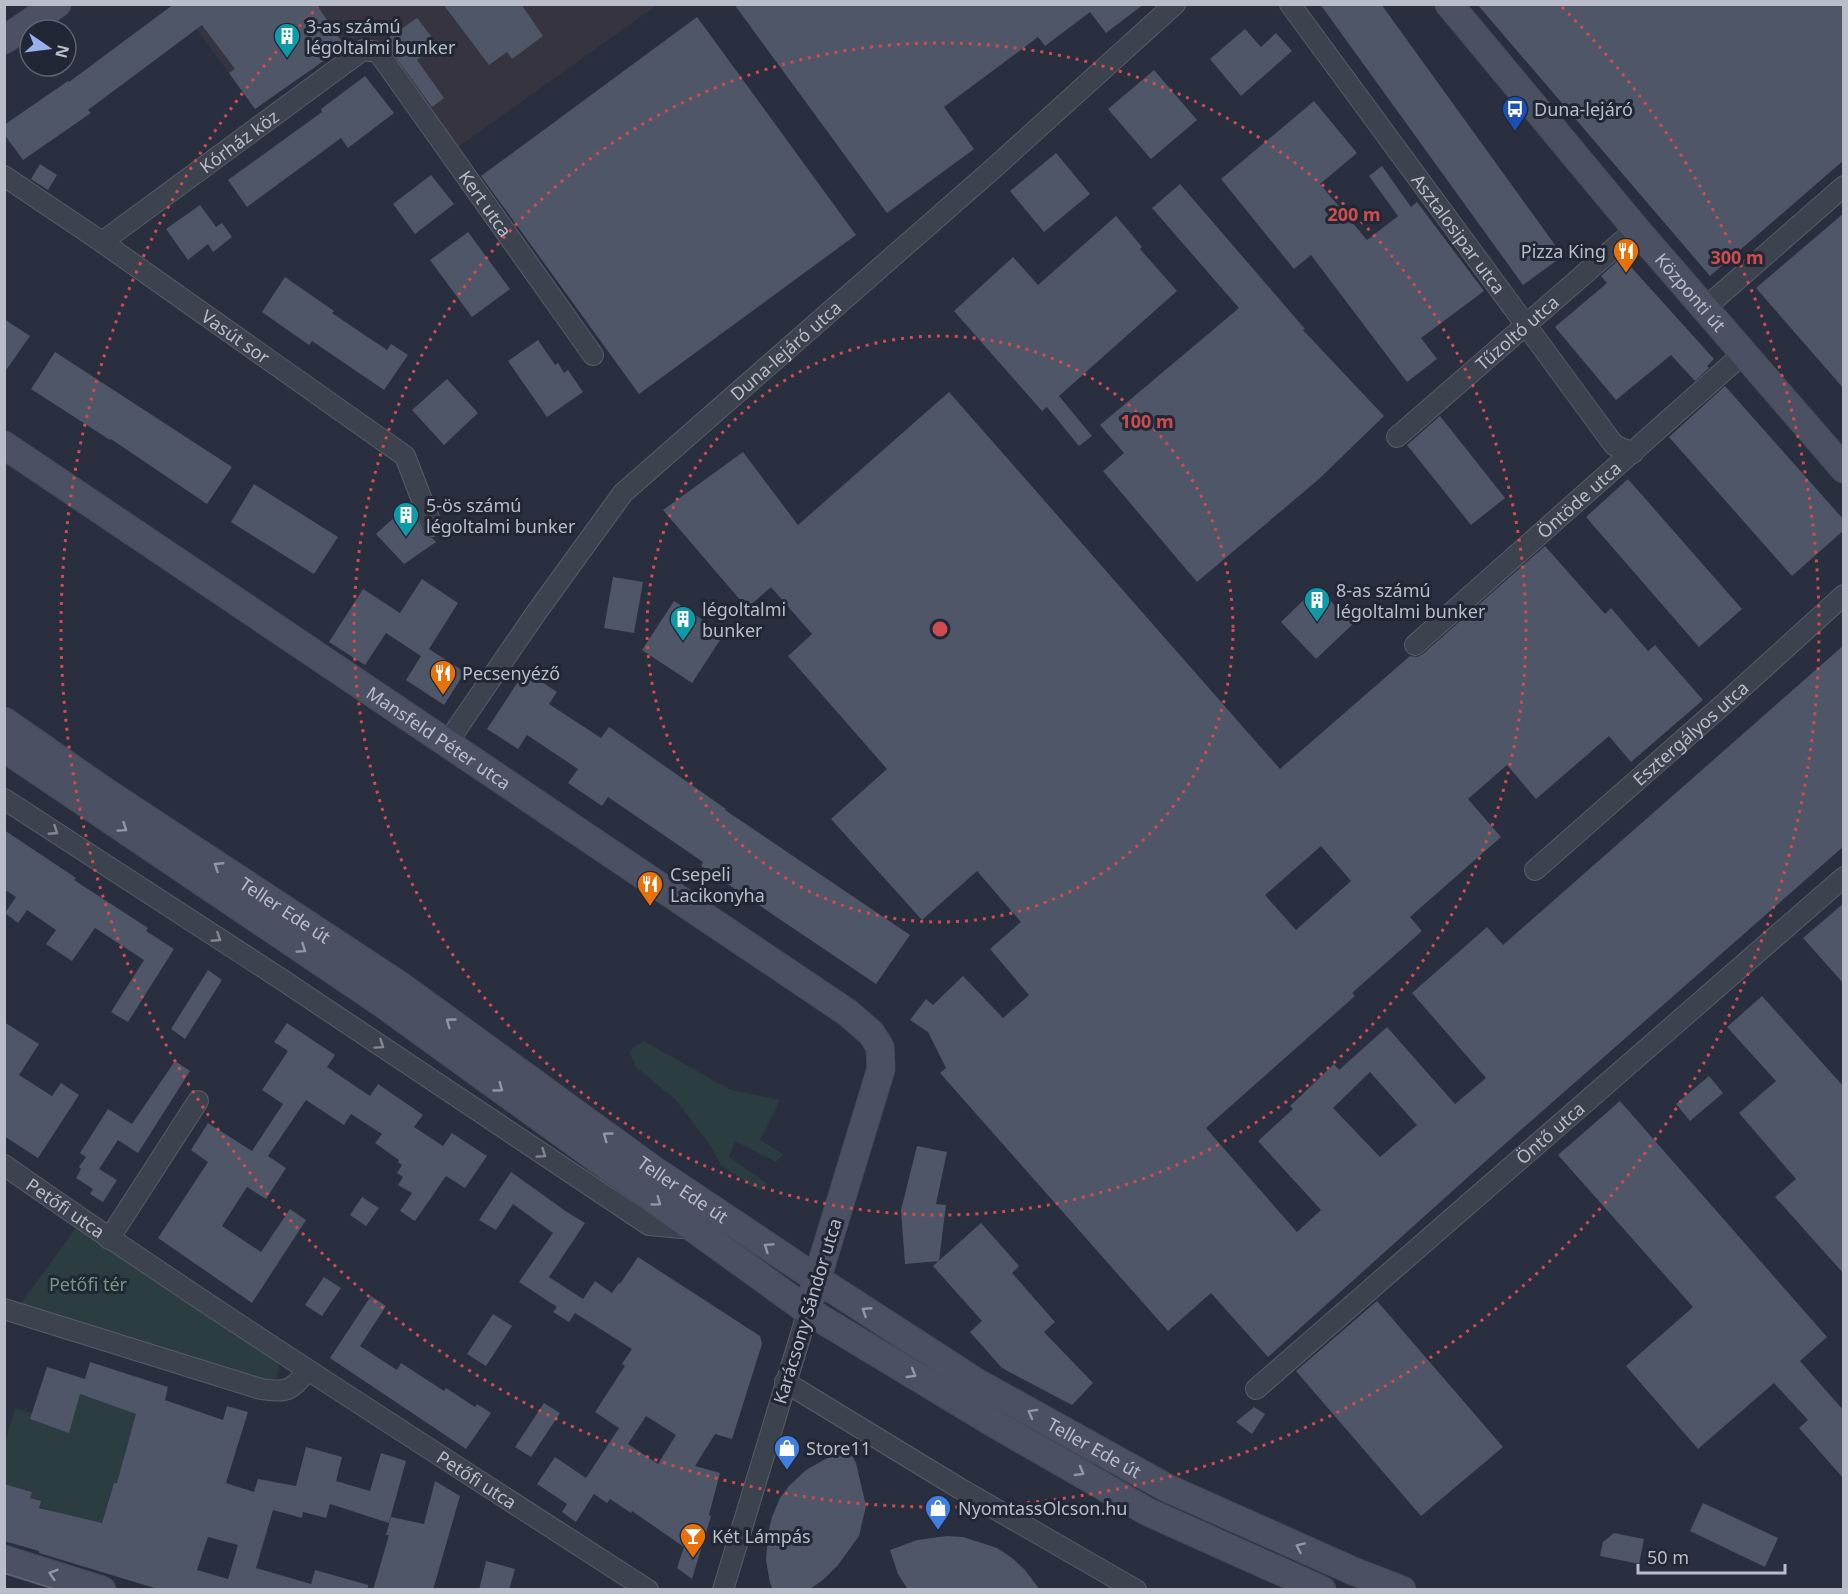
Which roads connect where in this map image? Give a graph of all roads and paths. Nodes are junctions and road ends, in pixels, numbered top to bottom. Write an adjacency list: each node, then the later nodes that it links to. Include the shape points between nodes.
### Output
1 (57, 4): 5 (main road)
2 (1175, 4): 23 (street, Duna-lejáró utca, via 623,493)
3 (1290, 4): 12 (street, Asztalosipar utca)
4 (1449, 4): 9 (main road, Központi út)
5 (4, 40)
6 (378, 52): 10 (street, Kórház köz, via 363,50); 14 (street, Kert utca)
7 (4, 176): 10 (street, Vasút sor)
8 (1844, 186): 11 (street)
9 (1636, 229): 11 (main road, Központi út); 12 (street, Tűzoltó utca)
10 (102, 242): 19 (street, Vasút sor, via 405,456)
11 (1705, 308): 13 (main road, Központi út)
12 (1525, 327): 15 (street, Tűzoltó utca); 17 (street, Asztalosipar utca, via 1614,446)
13 (1744, 353): 17 (street, Öntöde utca); 18 (main road, Központi út)
14 (593, 355)
15 (1397, 437)
16 (4, 445): 23 (main road, Mansfeld Péter utca)
17 (1633, 453): 21 (street, Öntöde utca)
18 (1844, 469)
19 (432, 526)
20 (1844, 595): 26 (street, Esztergályos utca)
21 (1415, 645)
22 (4, 721): 33 (main road, Teller Ede út, one-way to 22, via 651,1168 398,984)
23 (447, 743): 28 (main road, Mansfeld Péter utca, via 848,1012)
24 (4, 748): 31 (main road, Teller Ede út, one-way to 31, via 383,1004)
25 (4, 799): 31 (street, Teller Ede út, one-way to 31, via 649,1225)
26 (1535, 870)
27 (1844, 877): 38 (street, Öntő utca)
28 (871, 1033): 33 (main road, Karácsony Sándor utca, via 880,1047 881,1069)
29 (198, 1101): 32 (street)
30 (4, 1165): 32 (street, Petőfi utca)
31 (694, 1229): 35 (main road, Teller Ede út)
32 (109, 1239): 36 (street, Petőfi utca)
33 (817, 1279): 35 (main road, Karácsony Sándor utca); 45 (main road, Teller Ede út, one-way to 33, via 1167,1488 976,1382)
34 (4, 1309): 36 (street, via 261,1389 278,1392 291,1388)
35 (808, 1311): 37 (street, Karácsony Sándor utca); 44 (main road, Teller Ede út, one-way to 44, via 1148,1512)
36 (307, 1370): 41 (street, Petőfi utca)
37 (785, 1382): 42 (street, Karácsony Sándor utca); 43 (street)
38 (1256, 1389)
39 (4, 1559): 40 (main road, one-way to 39)
40 (102, 1590)
41 (648, 1590)
42 (723, 1590)
43 (1136, 1590)
44 (1322, 1590)
45 (1402, 1590)

